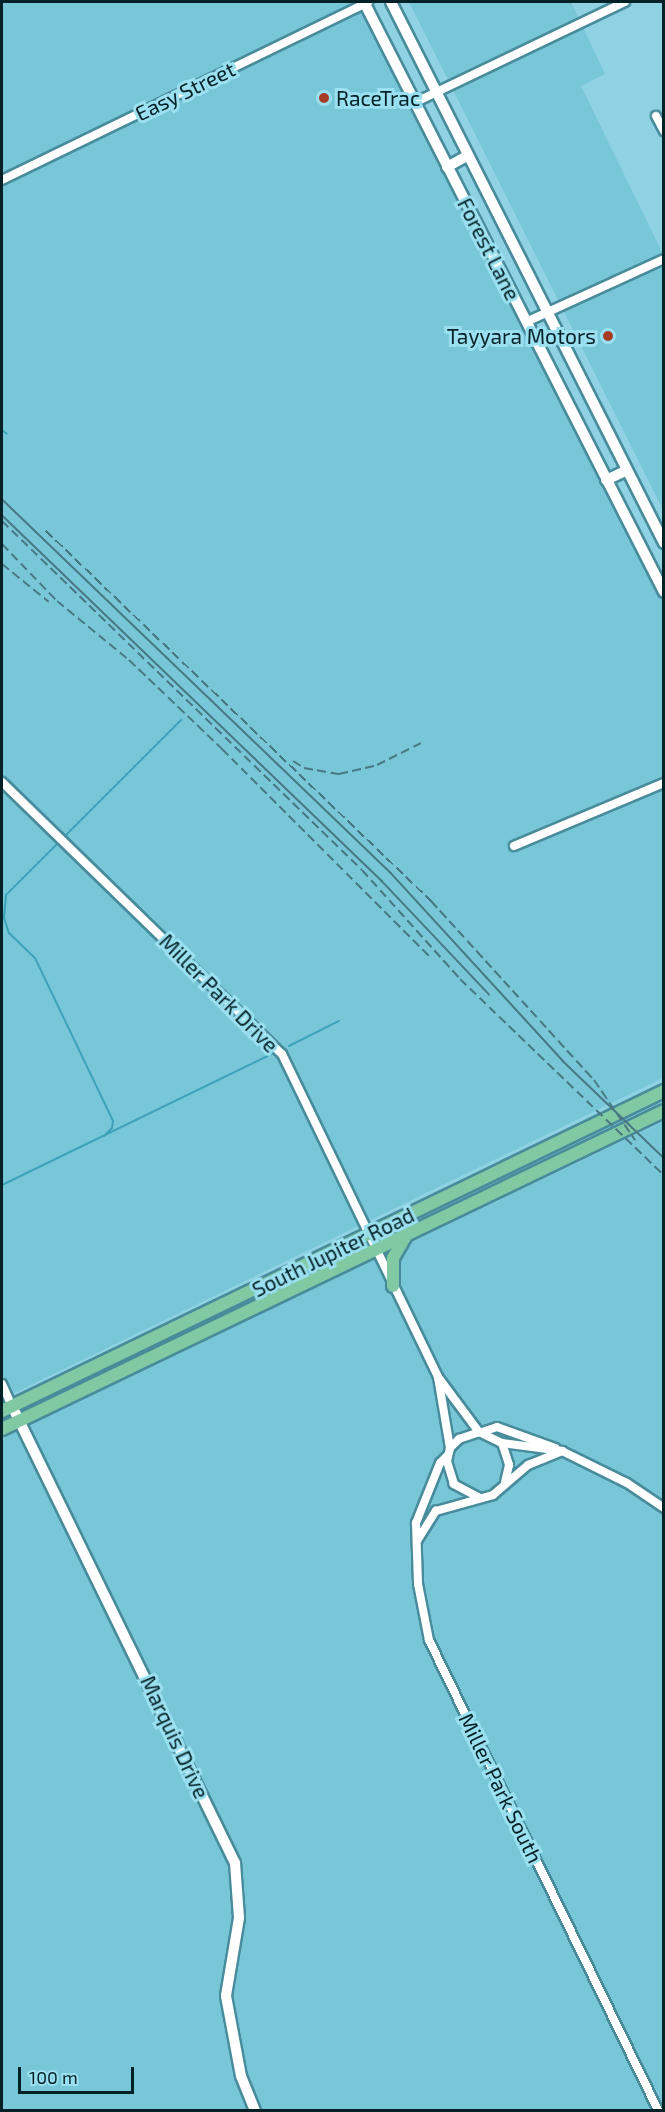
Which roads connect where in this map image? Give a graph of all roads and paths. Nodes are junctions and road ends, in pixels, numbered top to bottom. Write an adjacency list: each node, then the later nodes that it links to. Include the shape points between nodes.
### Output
1 (365, 2): 5 (main road, Forest Lane); 10 (street, Easy Street)
2 (391, 2): 4 (main road, Forest Lane)
3 (625, 2): 4 (street)
4 (435, 93): 5 (street); 8 (main road, Forest Lane)
5 (414, 103): 9 (main road, Forest Lane)
6 (656, 116): 7 (street)
7 (663, 131)
8 (467, 156): 9 (main road); 12 (main road, Forest Lane)
9 (447, 168): 13 (main road, Forest Lane)
10 (2, 180)
11 (663, 259): 12 (street)
12 (547, 314): 13 (street); 14 (main road, Forest Lane)
13 (526, 322): 15 (main road, Forest Lane)
14 (627, 470): 15 (main road); 16 (main road, Forest Lane)
15 (606, 480): 17 (main road, Forest Lane)
16 (663, 543)
17 (663, 592)
18 (2, 782): 25 (street, Miller Park Drive, via 278,1048)
19 (663, 783): 20 (street)
20 (514, 846)
21 (663, 1091): 23 (main road, South Jupiter Road)
22 (663, 1111): 24 (main road, South Jupiter Road)
23 (511, 1166): 24 (main road); 25 (main road, South Jupiter Road)
24 (518, 1181): 26 (main road, South Jupiter Road)
25 (369, 1234): 27 (street, Miller Park Drive); 29 (main road, South Jupiter Road)
26 (406, 1236): 27 (main road, South Jupiter Road); 28 (main road, via 393,1258)
27 (376, 1250): 28 (street, Miller Park Drive); 30 (main road, South Jupiter Road)
28 (393, 1286): 31 (street, Miller Park Drive)
29 (191, 1320): 30 (main road); 33 (main road, South Jupiter Road)
30 (198, 1335): 34 (main road, South Jupiter Road)
31 (438, 1377): 36 (street); 39 (street)
32 (2, 1384): 33 (street, Marquis Drive)
33 (7, 1409): 34 (main road, Marquis Drive)
34 (20, 1421): 35 (main road, South Jupiter Road); 44 (main road, Marquis Drive, via 235,1863 239,1918 226,1996 241,2076)
35 (2, 1430)
36 (479, 1432): 37 (street); 38 (street, via 497,1427); 39 (street, via 465,1435)
37 (502, 1443): 38 (street); 40 (street, via 509,1465)
38 (562, 1451): 40 (street, via 528,1465); 42 (street, via 627,1483)
39 (449, 1452): 41 (street, via 447,1468 454,1484); 43 (street, Miller Park South, via 440,1463 416,1523)
40 (503, 1486): 41 (street, via 493,1495)
41 (480, 1497): 43 (street, via 436,1511)
42 (663, 1509)
43 (416, 1543): 45 (street, Miller Park South, via 418,1584 429,1640)
44 (255, 2110)
45 (658, 2110)

